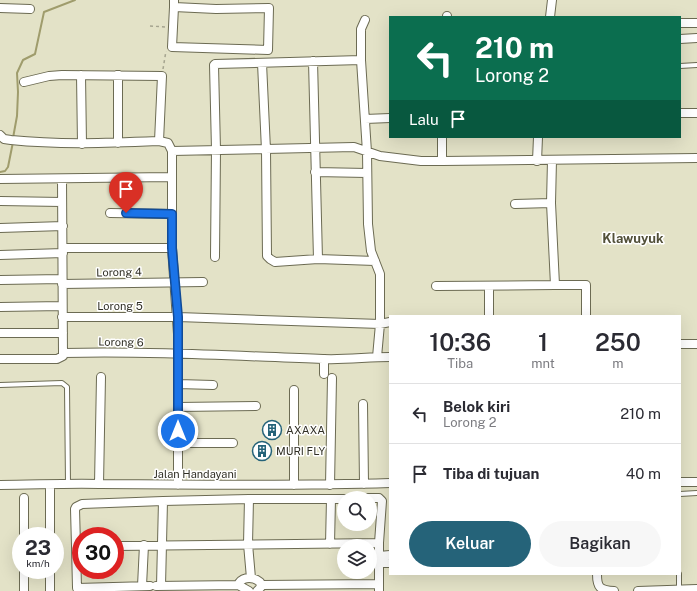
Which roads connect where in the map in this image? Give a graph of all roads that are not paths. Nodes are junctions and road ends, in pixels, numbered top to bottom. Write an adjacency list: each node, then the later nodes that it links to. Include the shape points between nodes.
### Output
1 (552, 0): 6 (street)
2 (174, 4): 3 (street, via 216,9); 3 (street, via 172,47 268,50 269,8)
3 (259, 4)
4 (0, 8): 5 (street)
5 (30, 9)
6 (550, 16)
7 (365, 20): 12 (street, via 361,29)
8 (681, 23): 9 (street)
9 (697, 23)
10 (697, 38): 11 (street)
11 (681, 39)
12 (361, 60): 13 (street); 23 (street)
13 (313, 61): 14 (street); 30 (street)
14 (262, 63): 31 (street, via 214,65); 32 (street)
15 (697, 65): 16 (lane)
16 (681, 66)
17 (81, 75): 18 (street); 19 (street, via 55,75); 29 (street)
18 (118, 75): 27 (street, via 162,76); 28 (street)
19 (24, 82)
20 (681, 113): 21 (street)
21 (697, 113)
22 (389, 118): 23 (street)
23 (365, 119): 34 (street)
24 (0, 136): 29 (street, via 11,140)
25 (442, 138): 37 (street)
26 (538, 138): 38 (street)
27 (159, 141): 28 (street); 33 (street, via 168,143)
28 (118, 143): 29 (street)
29 (82, 144)
30 (315, 148): 32 (street); 34 (street, via 354,147); 39 (street)
31 (216, 150): 32 (street); 33 (street); 55 (street)
32 (266, 150): 56 (street, via 267,256 275,262)
33 (172, 151): 41 (street)
34 (368, 152): 37 (street, via 421,161); 40 (street)
35 (697, 158): 36 (street)
36 (552, 160): 38 (street); 46 (street)
37 (442, 161): 38 (street)
38 (536, 161)
39 (315, 172): 40 (street); 56 (street)
40 (367, 172): 57 (street, via 368,224 371,251)
41 (172, 177): 43 (street); 49 (street)
42 (0, 179): 43 (street)
43 (62, 179): 45 (street)
44 (0, 201): 45 (street)
45 (62, 202): 50 (street)
46 (551, 203): 47 (street); 62 (street)
47 (515, 204)
48 (110, 213): 49 (street)
49 (172, 214): 52 (street)
50 (63, 226): 51 (street); 53 (street)
51 (0, 228)
52 (172, 248): 53 (street); 60 (street)
53 (63, 250): 54 (street); 59 (street)
54 (0, 255)
55 (215, 257)
56 (318, 259): 57 (street)
57 (375, 261): 72 (street, via 380,274)
58 (0, 280): 59 (street, Lorong 4)
59 (62, 282): 60 (street, Lorong 4); 65 (street)
60 (176, 282): 61 (street, Lorong 4); 69 (street)
61 (203, 282)
62 (555, 285): 64 (street); 68 (street, via 586,284)
63 (436, 286): 64 (street)
64 (489, 286): 67 (street)
65 (62, 306): 66 (street); 70 (street)
66 (0, 308)
67 (489, 315)
68 (586, 315)
69 (178, 317): 70 (street, Lorong 5); 72 (street, Lorong 5); 78 (street)
70 (62, 318): 74 (street)
71 (389, 322): 72 (street, Lorong 5)
72 (380, 324): 79 (street)
73 (0, 333): 74 (street)
74 (63, 333): 77 (street)
75 (681, 344): 76 (street)
76 (697, 344)
77 (63, 353): 78 (street, Lorong 6); 81 (street, via 61,358 57,359)
78 (178, 354): 82 (street, Lorong 6); 86 (street)
79 (377, 357): 80 (street, Lorong 6); 82 (street, Lorong 6)
80 (389, 357)
81 (0, 359)
82 (324, 359): 83 (street)
83 (324, 374)
84 (101, 377): 99 (street)
85 (332, 378): 104 (street)
86 (178, 384): 88 (street); 92 (street)
87 (0, 385): 98 (lane, via 62,383 67,387)
88 (213, 385)
89 (294, 390): 105 (street)
90 (363, 404): 100 (street)
91 (256, 406): 92 (street)
92 (178, 407): 94 (street)
93 (233, 443): 94 (street)
94 (178, 444): 103 (street)
95 (681, 482): 96 (street)
96 (697, 482)
97 (389, 483): 100 (street, Jalan Handayani)
98 (68, 484): 99 (street, Jalan Handayani); 102 (street, Jalan Handayani)
99 (99, 484): 103 (street, Jalan Handayani)
100 (364, 484): 104 (street, Jalan Handayani)
101 (0, 485): 102 (street, Jalan Handayani)
102 (50, 485): 115 (street)
103 (178, 485): 105 (street, Jalan Handayani)
104 (330, 485): 105 (street, Jalan Handayani)
105 (294, 486)
106 (697, 493): 107 (lane)
107 (681, 494)
108 (24, 498): 114 (street)
109 (249, 498): 111 (street); 113 (street); 118 (street)
110 (377, 498): 117 (street, via 382,500)
111 (331, 499): 112 (street); 119 (street)
112 (337, 499)
113 (163, 501): 116 (street, via 82,504 75,509); 121 (street)
114 (24, 527)
115 (50, 527)
116 (76, 527)
117 (378, 543): 119 (street); 124 (street)
118 (248, 544): 119 (street); 121 (street); 128 (street)
119 (330, 544)
120 (144, 545): 121 (street); 122 (street); 135 (street)
121 (161, 545): 133 (street)
122 (124, 546)
123 (389, 555): 124 (street)
124 (379, 559): 125 (street); 134 (street)
125 (389, 563)
126 (597, 575): 143 (street, via 600,588)
127 (679, 575): 139 (lane)
128 (251, 578): 132 (street, via 241,580); 136 (street, via 258,580)
129 (24, 579): 140 (street)
130 (50, 579): 141 (street)
131 (77, 579): 137 (street)
132 (239, 585): 133 (street); 142 (street)
133 (160, 586): 135 (street)
134 (379, 587): 136 (street)
135 (147, 588): 137 (street)
136 (259, 588)
137 (77, 589)
138 (697, 589): 139 (street)
139 (679, 590): 144 (street)
140 (24, 591)
141 (50, 591)
142 (249, 591)
143 (614, 591)
144 (638, 591)

